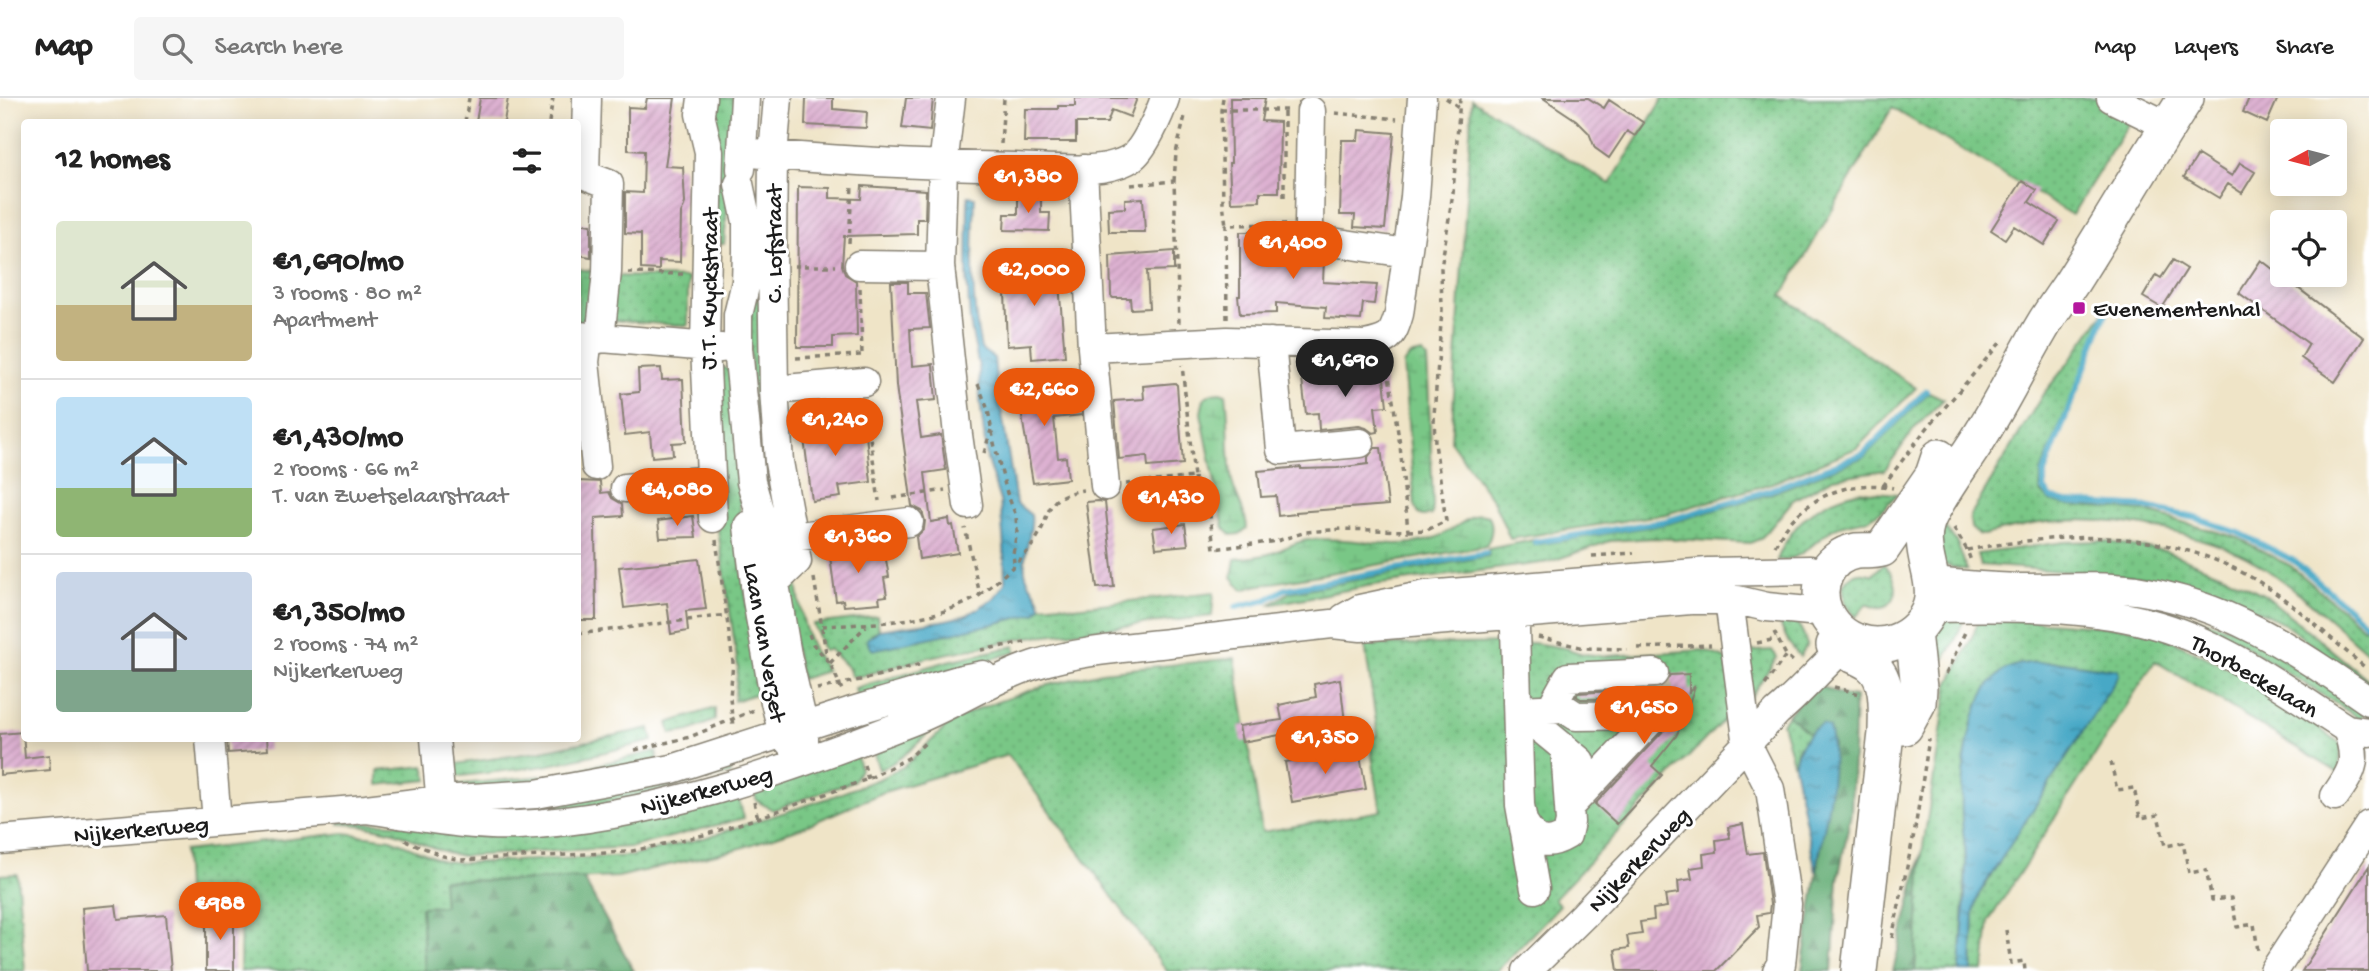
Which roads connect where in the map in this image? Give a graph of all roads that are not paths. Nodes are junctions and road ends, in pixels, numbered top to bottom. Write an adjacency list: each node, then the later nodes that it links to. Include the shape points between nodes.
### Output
1 (587, 98): 19 (street, via 585,175 609,184 607,272)
2 (702, 98): 21 (street, J.T. Kuyckstraat, via 700,114 709,152)
3 (746, 98): 11 (street, Laan van Verzet)
4 (778, 98): 12 (street, C. Lofstraat)
5 (951, 98): 13 (street)
6 (1423, 98): 15 (street)
7 (2111, 98): 10 (street)
8 (1175, 105): 14 (street, via 1158,120 1133,157)
9 (1298, 111): 15 (street, via 1311,239)
10 (2177, 112): 18 (main road)
11 (742, 152): 12 (street); 22 (street, Laan van Verzet, via 739,184 747,251)
12 (773, 155): 13 (street); 25 (street, C. Lofstraat)
13 (943, 166): 14 (street); 17 (street)
14 (1083, 169): 23 (street)
15 (1407, 253): 20 (street, via 1399,314 1384,341 1365,345)
16 (854, 266): 17 (street)
17 (940, 266): 32 (street)
18 (2045, 323): 27 (main road, via 1980,399); 37 (main road)
19 (588, 338): 21 (street); 28 (street, via 585,362)
20 (1271, 342): 23 (street); 26 (street, via 1281,450)
21 (705, 347): 22 (street); 29 (street, J.T. Kuyckstraat)
22 (738, 348): 39 (street, Laan van Verzet, via 751,482 749,542)
23 (1092, 348): 30 (street)
24 (864, 382): 25 (street)
25 (774, 390): 35 (street, C. Lofstraat, via 779,461)
26 (1360, 443)
27 (1939, 457): 36 (main road, via 1933,475); 37 (main road, via 1925,469)
28 (596, 467)
29 (711, 480): 31 (street); 33 (street, J.T. Kuyckstraat)
30 (1105, 486)
31 (625, 488)
32 (968, 505)
33 (713, 517)
34 (909, 522): 35 (street)
35 (792, 537): 39 (street, C. Lofstraat, via 797,561)
36 (1882, 538): 37 (main road); 37 (main road); 42 (main road, via 1845,537 1823,552)
37 (1915, 568): 42 (main road, via 1877,645); 45 (street, Thorbeckelaan, via 2020,588 2057,585 2135,590 2224,613 2284,644); 49 (street, Thorbeckelaan, via 1973,607 2093,612 2151,623 2200,641); 64 (main road, via 1907,690 1917,732)
38 (1708, 572): 40 (street); 41 (street, Nijkerkerweg); 42 (street, Nijkerkerweg)
39 (765, 583): 48 (street, Laan van Verzet, via 787,655)
40 (1733, 600): 41 (street, Nijkerkerweg); 42 (street, Nijkerkerweg, via 1766,594); 52 (street)
41 (1514, 612): 43 (street, Nijkerkerweg, via 1361,626 1332,624 1097,651); 47 (street)
42 (1829, 620): 52 (street, Nijkerkerweg, via 1813,677); 67 (main road, via 1882,679 1885,694 1886,733)
43 (1028, 667): 48 (street, Nijkerkerweg, via 962,679); 54 (street, Nijkerkerweg, via 916,720)
44 (1654, 673): 46 (street, via 1569,677)
45 (2369, 701)
46 (1551, 708): 47 (street); 55 (street, via 1564,708 1576,716 1656,715)
47 (1518, 709): 53 (street); 60 (street)
48 (793, 731): 54 (street, Laan van Verzet); 58 (street, Nijkerkerweg, via 672,769)
49 (2358, 731): 56 (street, via 2352,771)
50 (210, 742): 59 (street)
51 (435, 742): 58 (street)
52 (1748, 746): 65 (street, Nijkerkerweg); 66 (street, via 1770,789 1787,904)
53 (1565, 749): 55 (street); 57 (street)
54 (804, 761): 58 (street, Nijkerkerweg, via 663,803 573,820 516,825)
55 (1598, 776): 57 (street)
56 (2335, 796)
57 (1569, 807): 60 (street, via 1567,835 1557,841 1537,839)
58 (442, 810): 59 (street, Nijkerkerweg, via 366,809)
59 (217, 821): 62 (street, Nijkerkerweg)
60 (1524, 823): 63 (street)
61 (2369, 825): 68 (street)
62 (0, 840)
63 (1535, 889)
64 (1880, 960)
65 (1527, 971)
66 (1777, 971)
67 (1859, 971)
68 (2275, 971)

